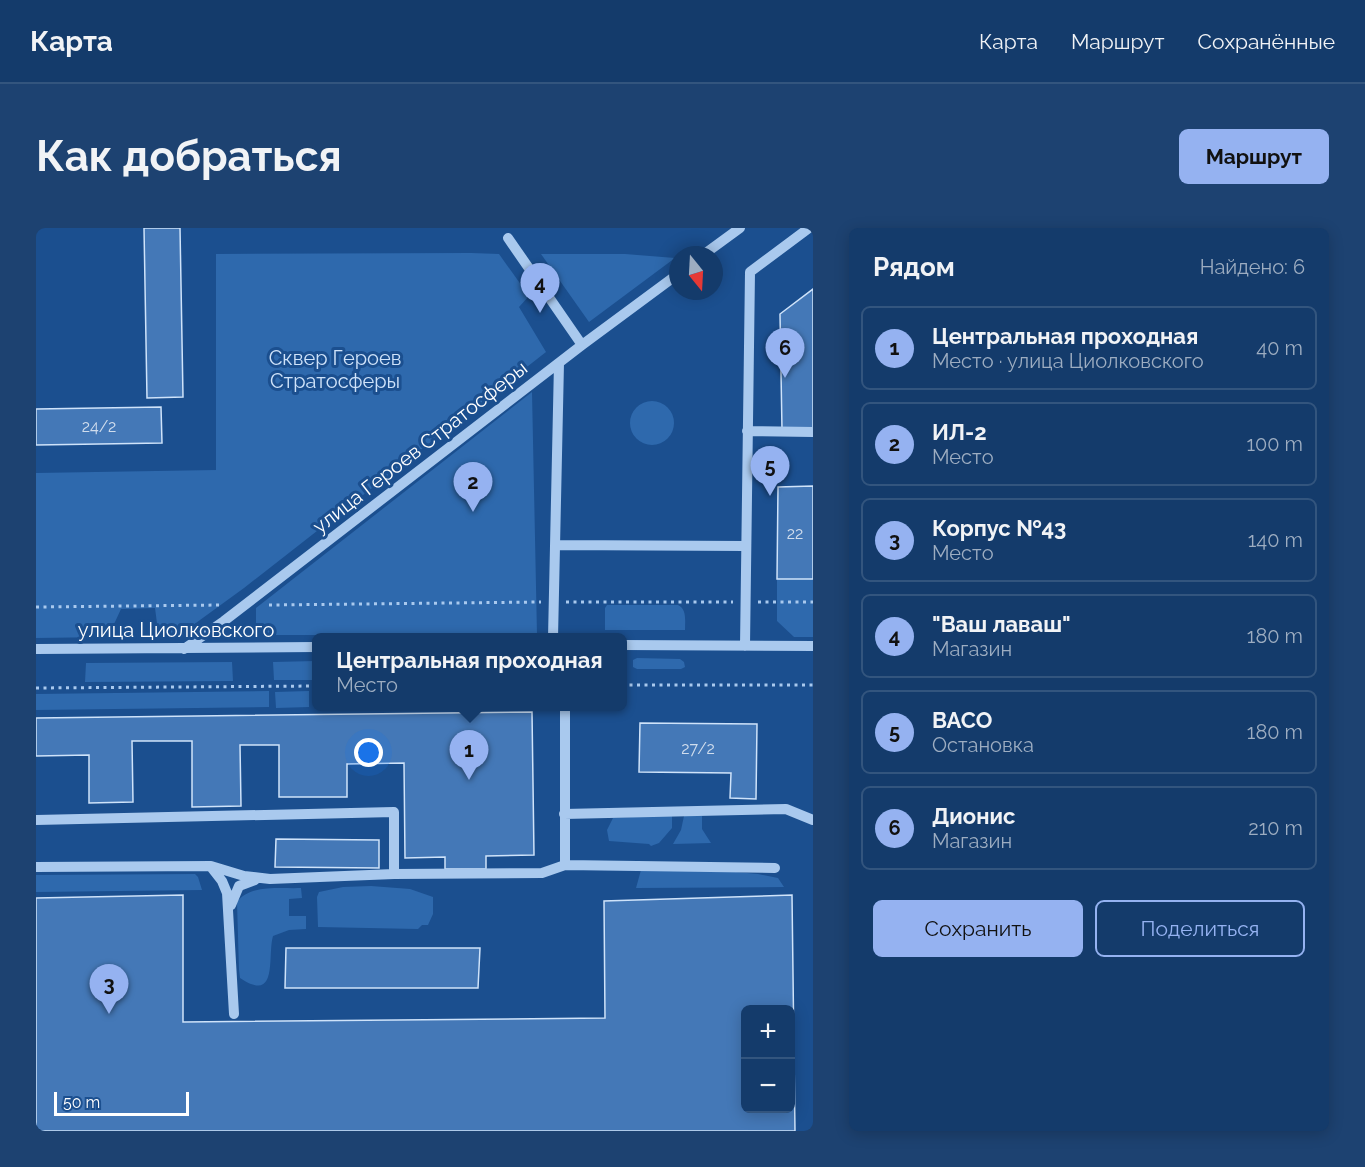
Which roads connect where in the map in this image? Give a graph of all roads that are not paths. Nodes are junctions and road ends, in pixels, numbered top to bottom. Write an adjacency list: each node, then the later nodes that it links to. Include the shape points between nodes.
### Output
1 (740, 228): 4 (street)
2 (809, 228): 8 (street, via 750,272)
3 (508, 238): 6 (street)
4 (715, 246)
5 (669, 281): 6 (street, улица Героев Стратосферы)
6 (582, 345): 7 (street, улица Героев Стратосферы)
7 (559, 363): 10 (street); 17 (street, улица Героев Стратосферы)
8 (747, 431): 9 (street); 11 (street)
9 (813, 432)
10 (555, 545): 11 (street); 12 (street)
11 (746, 546): 14 (street)
12 (553, 633)
13 (627, 645): 14 (street)
14 (745, 646): 15 (street)
15 (813, 646)
16 (312, 647): 17 (street, улица Циолковского)
17 (183, 648): 18 (street, улица Циолковского)
18 (36, 649)
19 (566, 711): 20 (street)
20 (564, 814): 22 (street, via 786,809); 23 (street)
21 (36, 820): 27 (street, via 394,812)
22 (813, 820)
23 (565, 865): 26 (street); 27 (street, via 542,873)
24 (211, 866): 25 (street); 28 (street); 29 (street, via 227,893)
25 (36, 867)
26 (775, 868)
27 (394, 874): 28 (street)
28 (270, 879): 29 (street, via 251,880 239,886)
29 (229, 917): 30 (street)
30 (234, 1014)

